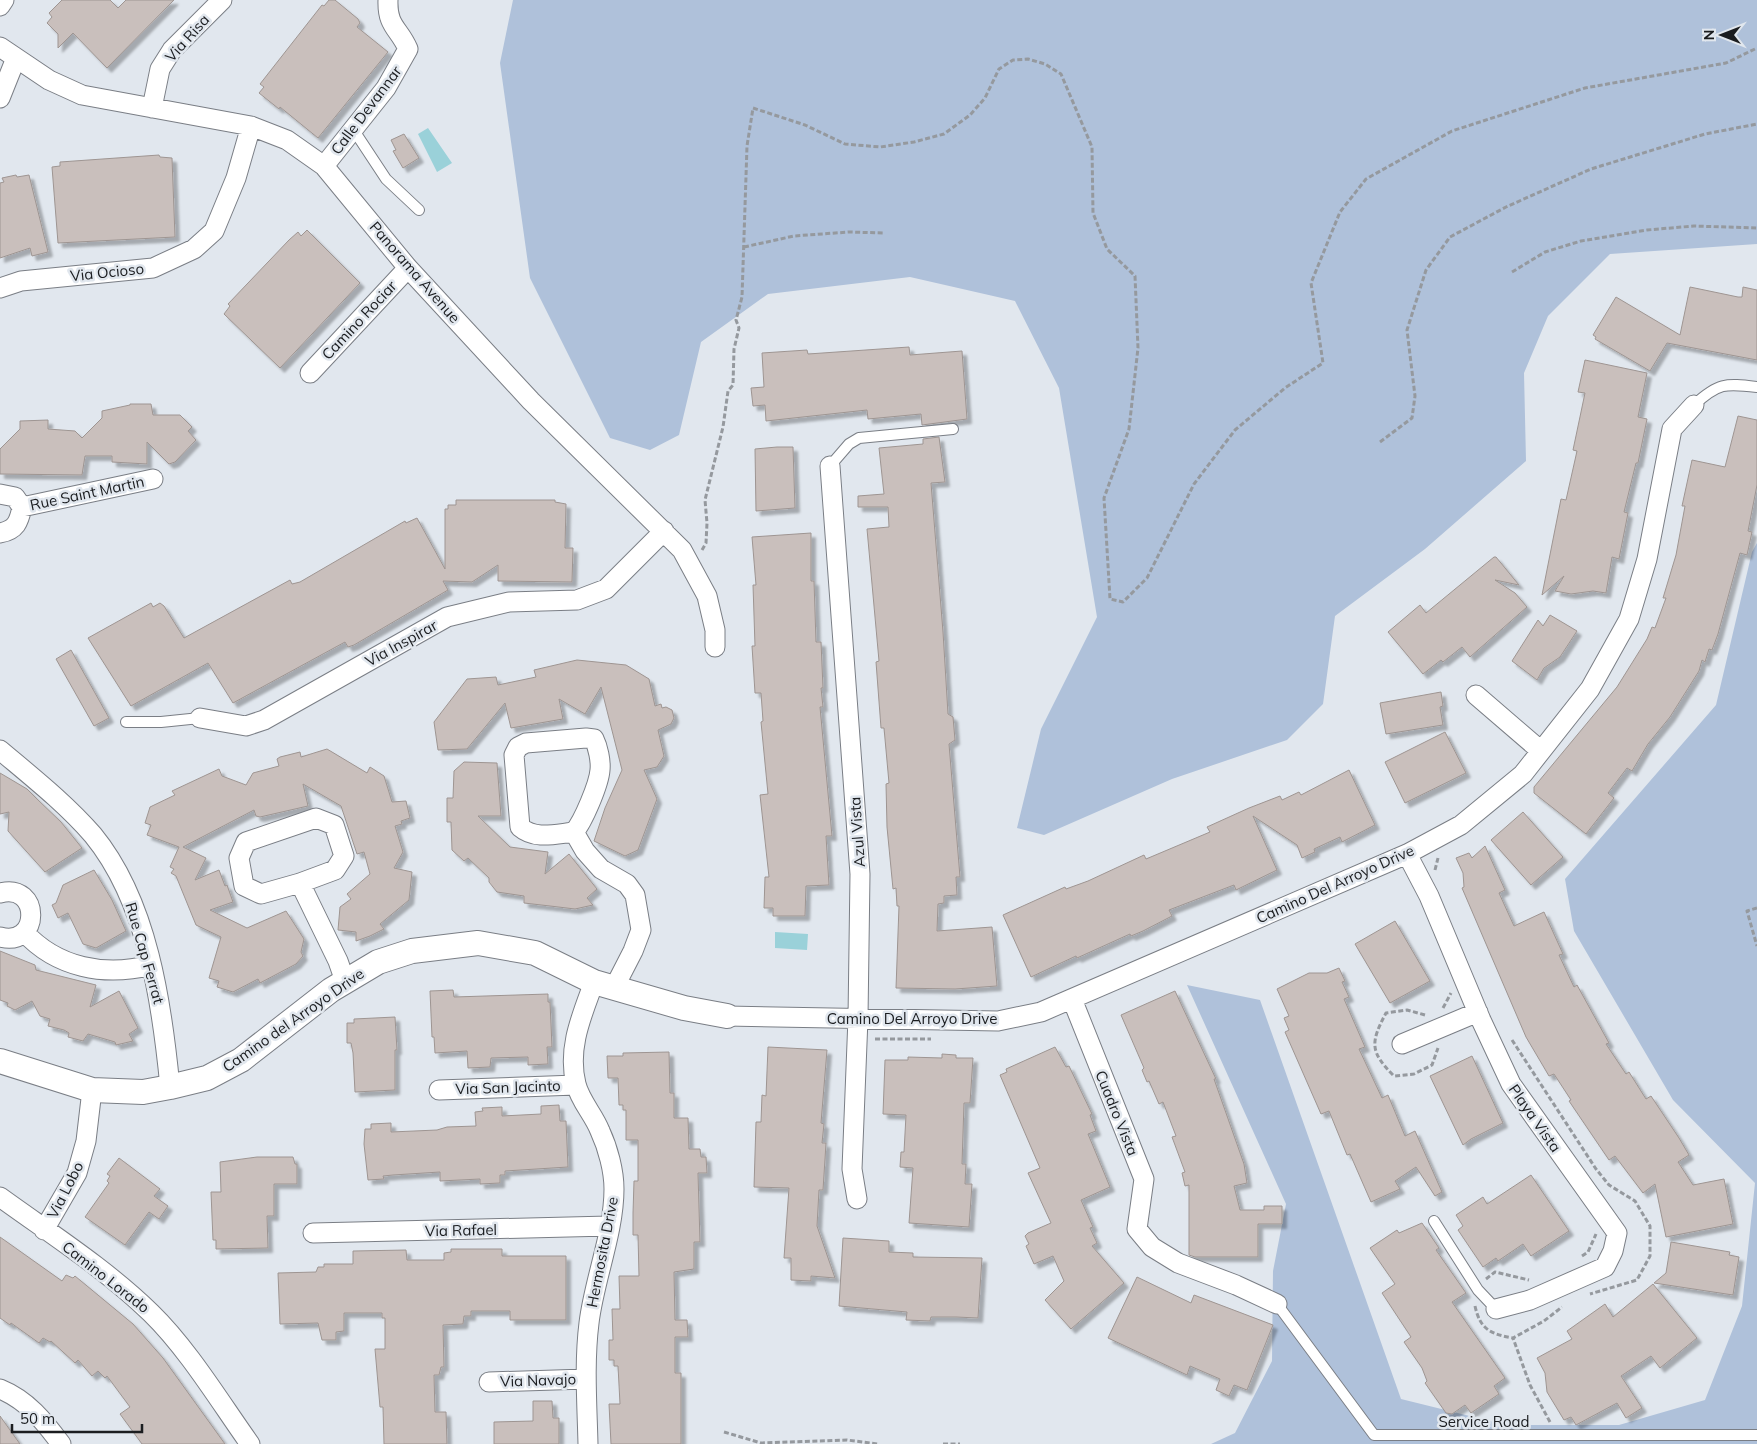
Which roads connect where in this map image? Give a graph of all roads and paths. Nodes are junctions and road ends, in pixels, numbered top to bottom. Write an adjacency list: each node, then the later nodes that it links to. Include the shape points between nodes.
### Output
1 (4, 0): 4 (street)
2 (222, 0): 9 (street, Via Risa, via 172,50 160,69)
3 (388, 0): 12 (street, Calle Devannar, via 387,11 392,28 408,49 386,88)
4 (0, 6)
5 (0, 47): 7 (street, Panorama Avenue)
6 (1757, 48): 17 (path, via 1726,63 1585,88 1452,131 1366,179 1340,212 1311,283 1323,363 1285,388 1235,430 1194,484 1147,578 1123,602 1110,599 1104,498 1129,429 1138,348 1135,276 1107,249 1093,213 1092,147 1061,74 1028,59 1013,60 999,69 985,98 970,115 944,134 880,147 845,144 805,125 753,108 747,146)
7 (16, 58): 8 (street); 9 (street, Panorama Avenue, via 49,80 82,95)
8 (0, 98)
9 (152, 108): 11 (street, Panorama Avenue)
10 (1757, 124): 25 (path, via 1705,134 1591,169 1506,207 1450,237 1426,270 1407,330 1415,396 1412,418)
11 (251, 126): 13 (street, Panorama Avenue, via 287,140); 20 (street, Via Ocioso, via 236,178 214,230 194,249 152,268 21,281)
12 (353, 129): 13 (street, Calle Devannar); 14 (lane, via 386,179)
13 (324, 166): 18 (street, Panorama Avenue)
14 (420, 210)
15 (1757, 228): 19 (path, via 1694,226 1581,241 1545,252)
16 (885, 233): 17 (path, via 794,236)
17 (744, 247): 32 (path, via 733,385 728,391 723,427 705,500 706,543)
18 (408, 268): 21 (street, Camino Rociar); 30 (street, Panorama Avenue, via 531,401)
19 (1512, 272)
20 (0, 288)
21 (310, 373)
22 (1757, 387): 23 (lane, via 1723,385 1708,392)
23 (1694, 405): 38 (street, Camino Del Arroyo Drive, via 1672,429 1647,559 1628,619 1590,688)
24 (953, 429): 26 (lane, via 859,438 849,444)
25 (1380, 442)
26 (830, 466): 54 (street, Azul Vista, via 860,874)
27 (152, 479): 29 (street, Rue Saint Martin)
28 (0, 494): 29 (street, Rue Saint Martin, via 15,497)
29 (22, 507): 31 (street, Rue Saint Martin, via 19,522 12,530)
30 (664, 531): 32 (street, Panorama Avenue, via 682,550); 35 (street, Via Inspirar, via 606,589 577,600 509,602 447,617 264,720 246,726)
31 (0, 533)
32 (693, 569): 33 (street, Panorama Avenue, via 708,596)
33 (715, 647)
34 (1476, 695): 38 (street)
35 (200, 718): 36 (lane, Via Inspirar)
36 (126, 722)
37 (0, 750): 47 (street, Rue Cap Ferrat, via 58,798 94,836 122,882 136,913)
38 (1542, 751): 40 (street, Camino Del Arroyo Drive, via 1523,774 1461,825)
39 (574, 832): 39 (street, via 582,823 600,770 594,739 526,742 514,755 520,826 535,836); 49 (street, Hermosita Drive, via 601,869 627,884 635,895 641,930 633,951)
40 (1407, 854): 51 (street, Camino Del Arroyo Drive); 52 (street, Playa Vista, via 1429,896)
41 (300, 884): 41 (street, via 335,870 344,856 334,825 316,818 246,842 239,858 244,886 261,894); 48 (street)
42 (0, 893): 44 (street, via 14,892 30,905 31,920)
43 (1757, 908): 46 (path, via 1747,911)
44 (24, 932): 45 (street, via 10,938); 47 (street, via 39,948 64,961 127,971)
45 (0, 937)
46 (1757, 946)
47 (151, 965): 58 (street, Rue Cap Ferrat, via 163,1015)
48 (345, 980): 49 (street, Camino del Arroyo Drive, via 378,962 412,951 478,943 535,953); 58 (street, Camino del Arroyo Drive, via 241,1060 207,1078)
49 (604, 985): 53 (street, Camino del Arroyo Drive, via 684,1008); 57 (street, Hermosita Drive, via 576,1031 573,1056)
50 (1454, 987): 52 (path)
51 (1072, 999): 54 (street, Camino Del Arroyo Drive, via 1041,1012 998,1021); 71 (street, Cuadro Vista, via 1144,1179 1137,1229 1152,1247 1178,1263)
52 (1472, 1014): 55 (street); 72 (street, Playa Vista, via 1511,1084 1617,1233 1614,1251 1605,1266 1530,1300)
53 (727, 1016): 54 (street, Camino Del Arroyo Drive)
54 (858, 1018): 62 (street, Azul Vista, via 852,1169)
55 (1402, 1044)
56 (0, 1062): 59 (street, Camino del Arroyo Drive)
57 (576, 1085): 60 (street, Via San Jacinto); 64 (street, Hermosita Drive, via 600,1130 610,1159 614,1189)
58 (170, 1087): 59 (street, Camino del Arroyo Drive, via 143,1092)
59 (92, 1090): 65 (street, Via Lobo, via 86,1141 77,1173)
60 (439, 1090)
61 (0, 1197): 65 (street, Camino Lorado)
62 (857, 1199)
63 (1434, 1221): 70 (lane)
64 (609, 1226): 67 (street, Via Rafael); 74 (street, Hermosita Drive, via 589,1324)
65 (44, 1230): 80 (street, Camino Lorado, via 108,1276 152,1314 192,1362)
66 (1597, 1232): 68 (path, via 1588,1252)
67 (313, 1233)
68 (1580, 1257)
69 (1533, 1281): 70 (path, via 1495,1272 1479,1284)
70 (1478, 1290): 72 (lane); 73 (path, via 1474,1304 1478,1321 1494,1334)
71 (1277, 1304): 78 (lane, Service Road, via 1374,1435)
72 (1496, 1309)
73 (1513, 1338)
74 (586, 1379): 75 (street, Via Navajo); 81 (street, Hermosita Drive)
75 (489, 1382)
76 (0, 1389): 79 (street, via 14,1394 41,1416)
77 (724, 1432): 82 (path, via 761,1443 847,1440)
78 (1757, 1435)
79 (61, 1444)
80 (250, 1444)
81 (588, 1444)
82 (878, 1444)
83 (942, 1444): 84 (path)
84 (960, 1444)

